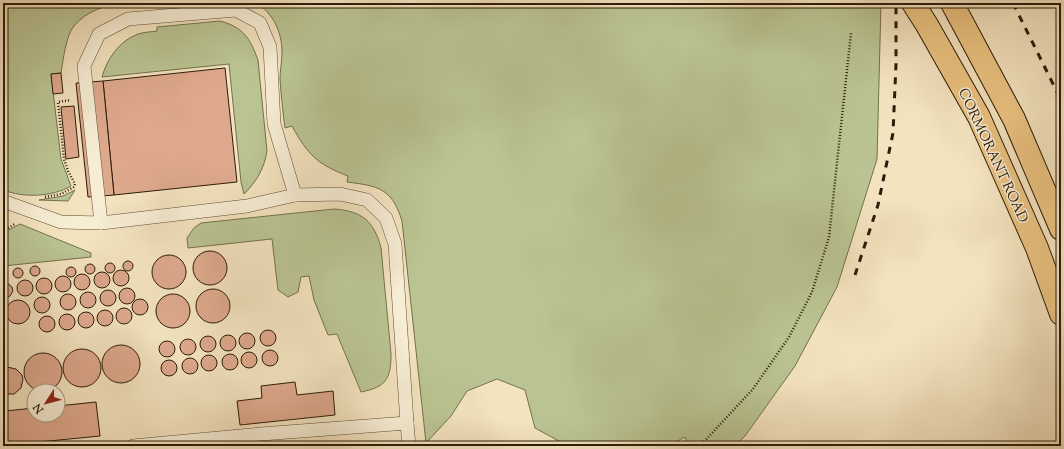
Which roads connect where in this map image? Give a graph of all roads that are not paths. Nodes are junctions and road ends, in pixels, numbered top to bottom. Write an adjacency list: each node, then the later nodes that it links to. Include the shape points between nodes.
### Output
1 (913, 3): 7 (main road, CORMORANT ROAD, via 979,117 1037,248)
2 (952, 3): 6 (main road, via 1014,119)
3 (295, 195): 5 (lane, via 247,206); 5 (lane, via 274,124 270,47 260,23 236,10 128,19 99,34 84,66); 8 (lane, via 340,194 367,200 386,218 395,244)
4 (3, 201): 5 (lane, via 61,222)
5 (101, 223)
6 (1061, 229)
7 (1061, 314)
8 (407, 423): 9 (lane); 12 (lane)
9 (261, 434): 10 (lane); 11 (lane)
10 (133, 446)
11 (239, 446)
12 (409, 446)

